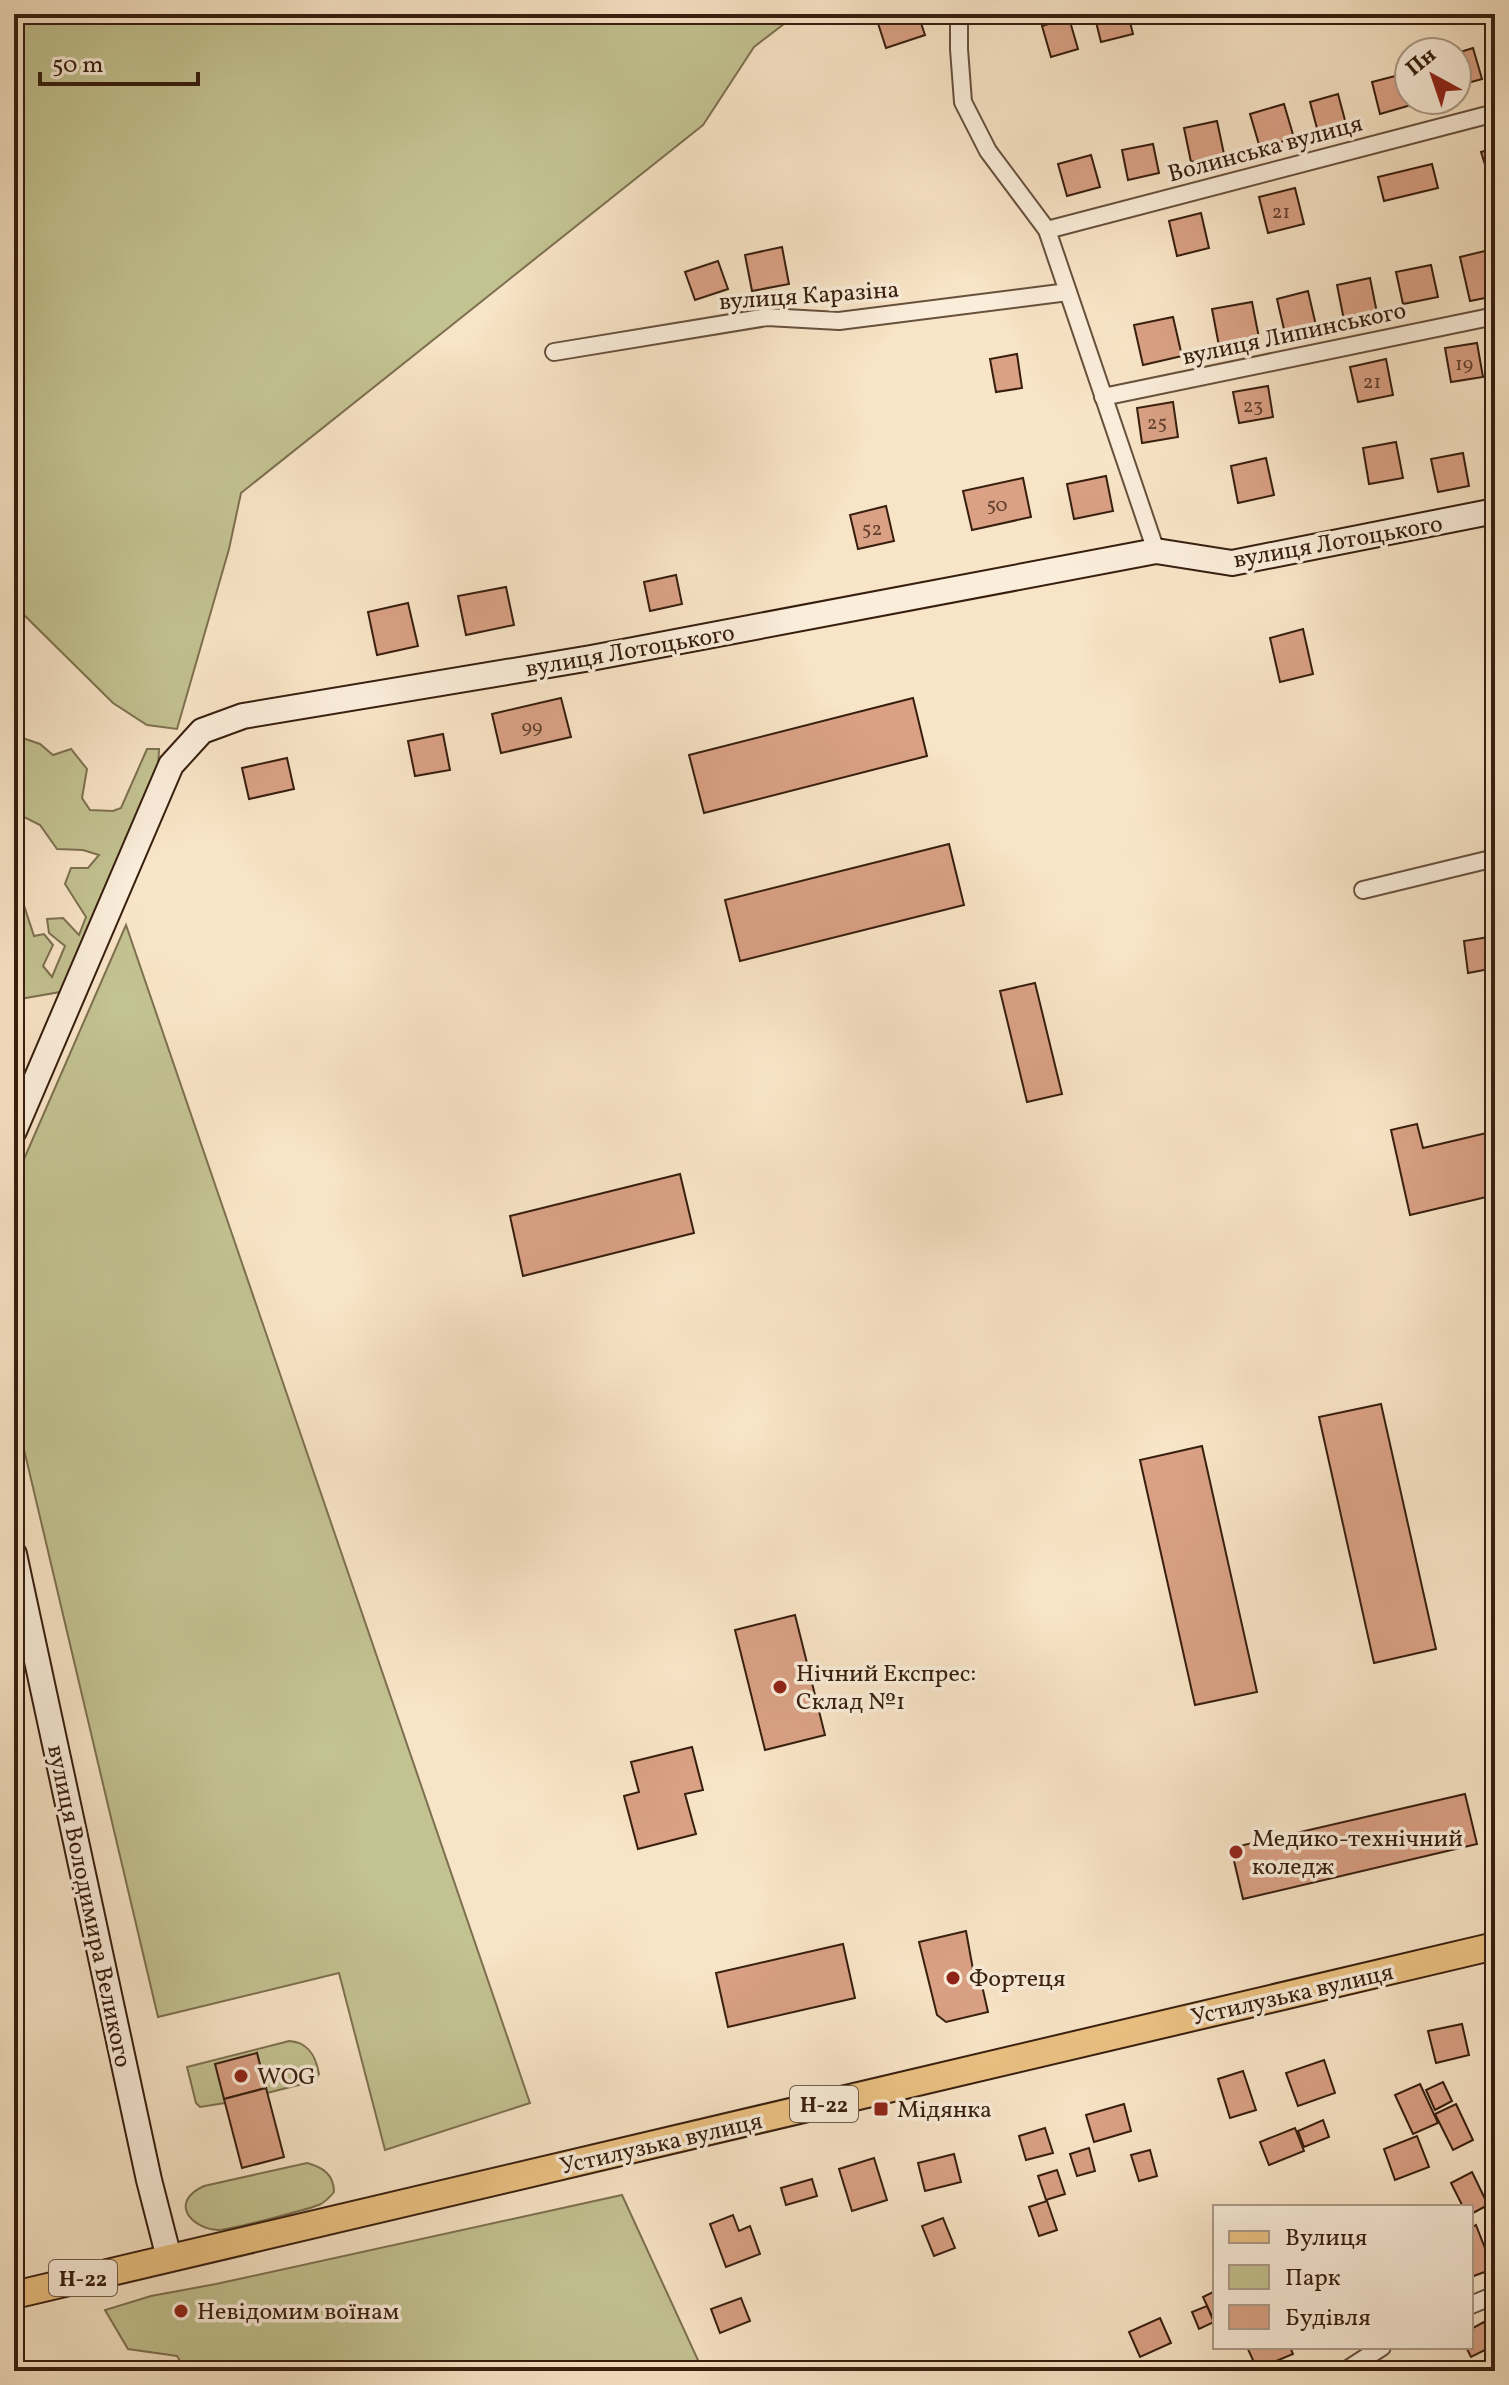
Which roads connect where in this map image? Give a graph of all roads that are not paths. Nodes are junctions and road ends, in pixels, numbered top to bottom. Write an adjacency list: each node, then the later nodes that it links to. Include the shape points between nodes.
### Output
1 (962, 14): 3 (street, via 963,102 988,151)
2 (1495, 113): 3 (street, Волинська вулиця)
3 (1047, 230): 4 (street)
4 (1068, 292): 6 (street, вулиця Каразіна, via 839,321 767,317); 7 (street)
5 (1495, 316): 7 (street, вулиця Липинського)
6 (554, 352)
7 (1103, 397): 9 (street)
8 (1495, 511): 9 (street, вулиця Лотоцького, via 1232,563)
9 (1156, 551): 12 (street, вулиця Лотоцького, via 591,658 243,716 202,731 171,765)
10 (1495, 858): 11 (street)
11 (1363, 890)
12 (14, 1131)
13 (14, 1554): 15 (street, вулиця Володимира Великого)
14 (1495, 1946): 15 (main road, Устилузька вулиця / Н-22)
15 (169, 2258): 16 (main road, Устилузька вулиця / Н-22)
16 (14, 2295)
17 (1495, 2295): 18 (street)
18 (1473, 2304)
19 (1379, 2349): 20 (street)
20 (1345, 2371)

